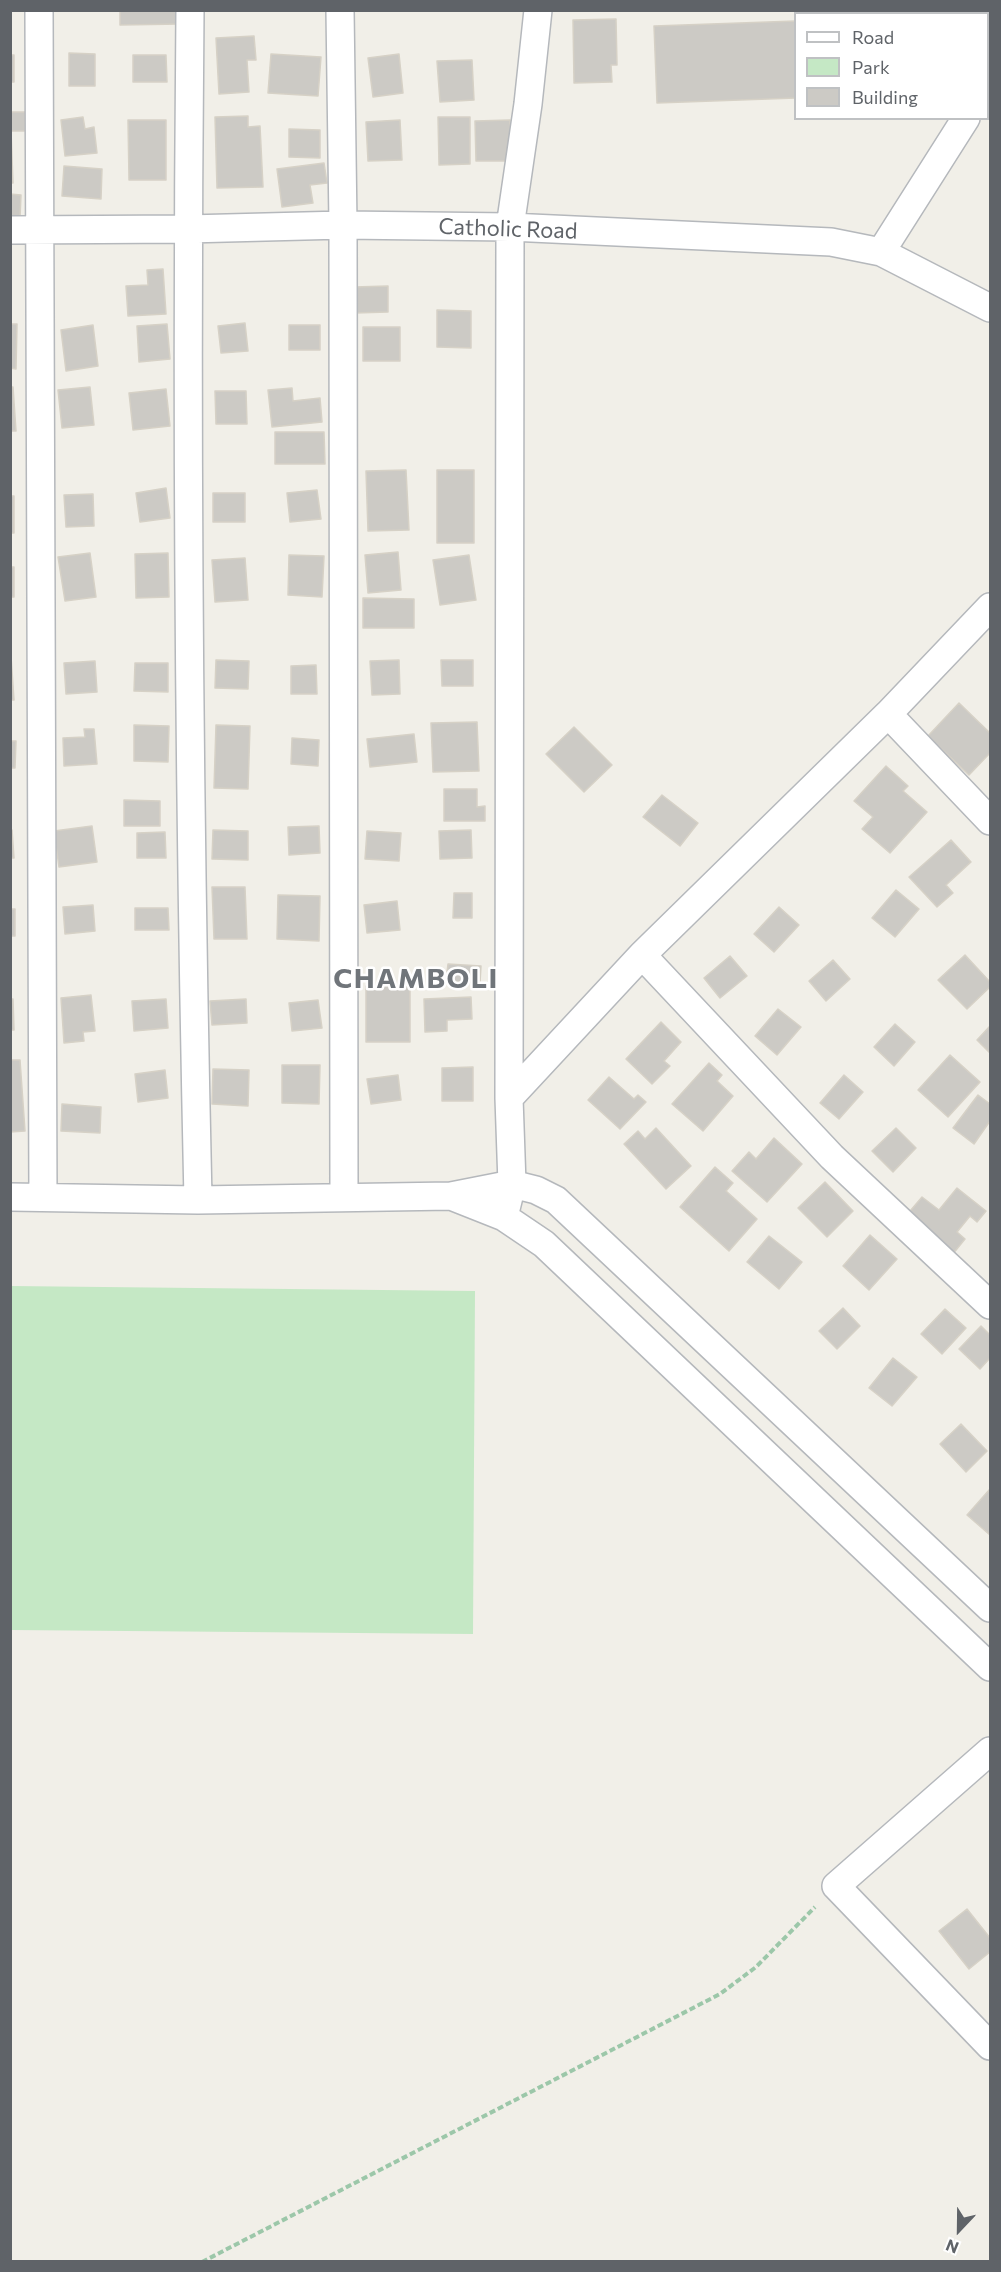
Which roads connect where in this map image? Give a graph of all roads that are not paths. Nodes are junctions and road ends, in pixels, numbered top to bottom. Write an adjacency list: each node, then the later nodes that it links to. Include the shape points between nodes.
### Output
1 (39, 10): 10 (street)
2 (190, 10): 8 (street)
3 (340, 10): 6 (street)
4 (538, 10): 7 (street)
5 (965, 120): 11 (street)
6 (343, 225): 7 (street, Catholic Road); 8 (street, Catholic Road); 22 (street)
7 (510, 227): 11 (street, Catholic Road, via 831,242); 17 (street)
8 (188, 229): 10 (street, Catholic Road); 23 (street)
9 (10, 230): 10 (street, Catholic Road)
10 (39, 230): 21 (street)
11 (881, 252): 12 (street, Catholic Road)
12 (990, 306)
13 (990, 607): 14 (street)
14 (888, 714): 15 (street); 16 (street)
15 (990, 821)
16 (642, 955): 17 (street); 25 (street, via 832,1157)
17 (509, 1098): 18 (street)
18 (512, 1184): 19 (street); 24 (street); 26 (street, via 556,1200)
19 (451, 1196): 22 (street); 24 (street)
20 (10, 1197): 21 (street)
21 (43, 1197): 23 (street)
22 (344, 1197): 23 (street)
23 (198, 1200)
24 (504, 1217): 27 (street, via 544,1244)
25 (990, 1305)
26 (836, 1463): 27 (street); 28 (street)
27 (807, 1493): 29 (street)
28 (990, 1608)
29 (990, 1667)
30 (990, 1750): 31 (street, via 836,1886)
31 (990, 2046)

